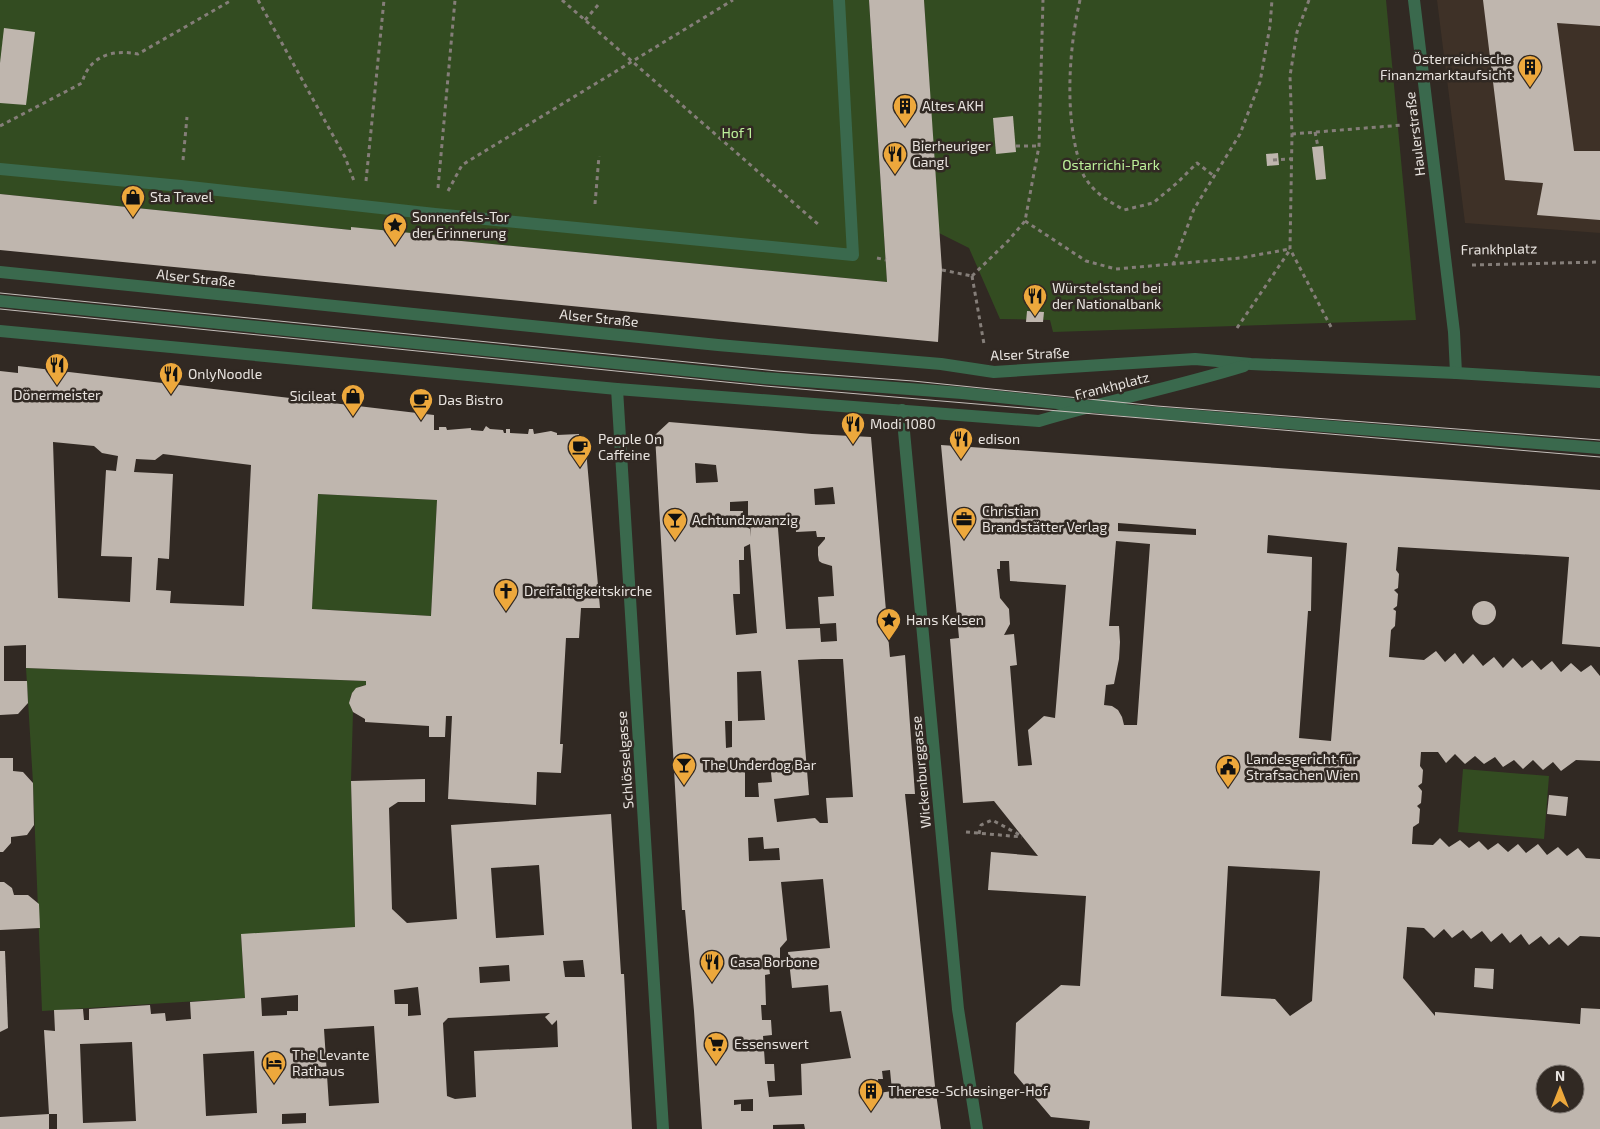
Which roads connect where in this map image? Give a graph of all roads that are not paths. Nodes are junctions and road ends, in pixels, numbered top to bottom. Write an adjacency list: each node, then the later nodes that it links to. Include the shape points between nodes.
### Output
1 (839, 0): 3 (street, via 853,255)
2 (1414, 0): 4 (street, Haulerstraße)
3 (0, 169)
4 (1446, 265): 10 (street, Frankhplatz)
5 (0, 272): 8 (street, Alser Straße, via 718,345 941,364 994,372)
6 (0, 301): 13 (street, via 764,378)
7 (0, 331): 12 (street)
8 (1195, 359): 9 (street, Frankhplatz)
9 (1251, 364): 10 (street, Frankhplatz); 13 (street, Frankhplatz)
10 (1456, 373): 11 (street, Frankhplatz)
11 (1600, 382)
12 (617, 389): 14 (street); 16 (street, Schlösselgasse)
13 (1094, 406): 14 (street, Frankhplatz, via 1038,421); 15 (street)
14 (902, 410): 17 (street, Wickenburggasse, via 957,1000)
15 (1600, 448)
16 (663, 1129)
17 (977, 1129)

